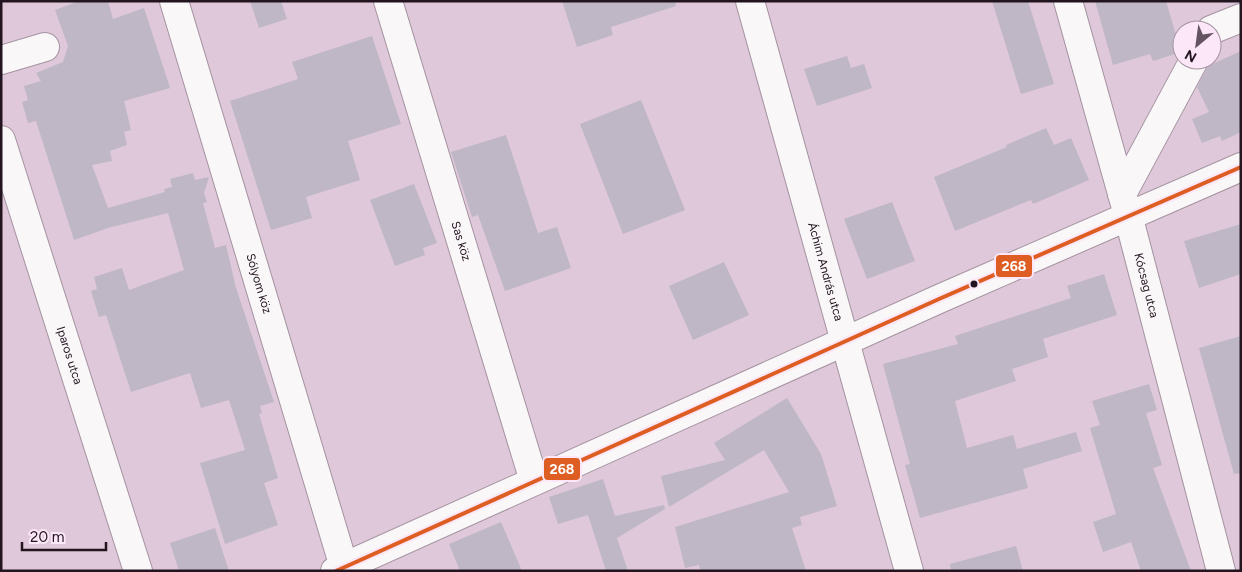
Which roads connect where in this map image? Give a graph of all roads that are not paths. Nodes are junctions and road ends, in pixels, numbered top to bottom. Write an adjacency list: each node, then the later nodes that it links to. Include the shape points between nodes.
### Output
1 (174, 1): 15 (street, Sólyom köz)
2 (388, 1): 14 (street, Sas köz)
3 (750, 1): 13 (street, Áchim András utca)
4 (1068, 1): 12 (street, Kócsag utca)
5 (1241, 18): 6 (street)
6 (1222, 26)
7 (45, 47): 8 (street)
8 (1, 60)
9 (1189, 70): 12 (street)
10 (1, 140): 16 (street, Iparos utca)
11 (1241, 167): 12 (street)
12 (1125, 205): 13 (street); 18 (street, Kócsag utca)
13 (844, 341): 14 (street); 17 (street, Áchim András utca)
14 (534, 482): 15 (street)
15 (340, 569)
16 (138, 571)
17 (909, 571)
18 (1221, 571)

